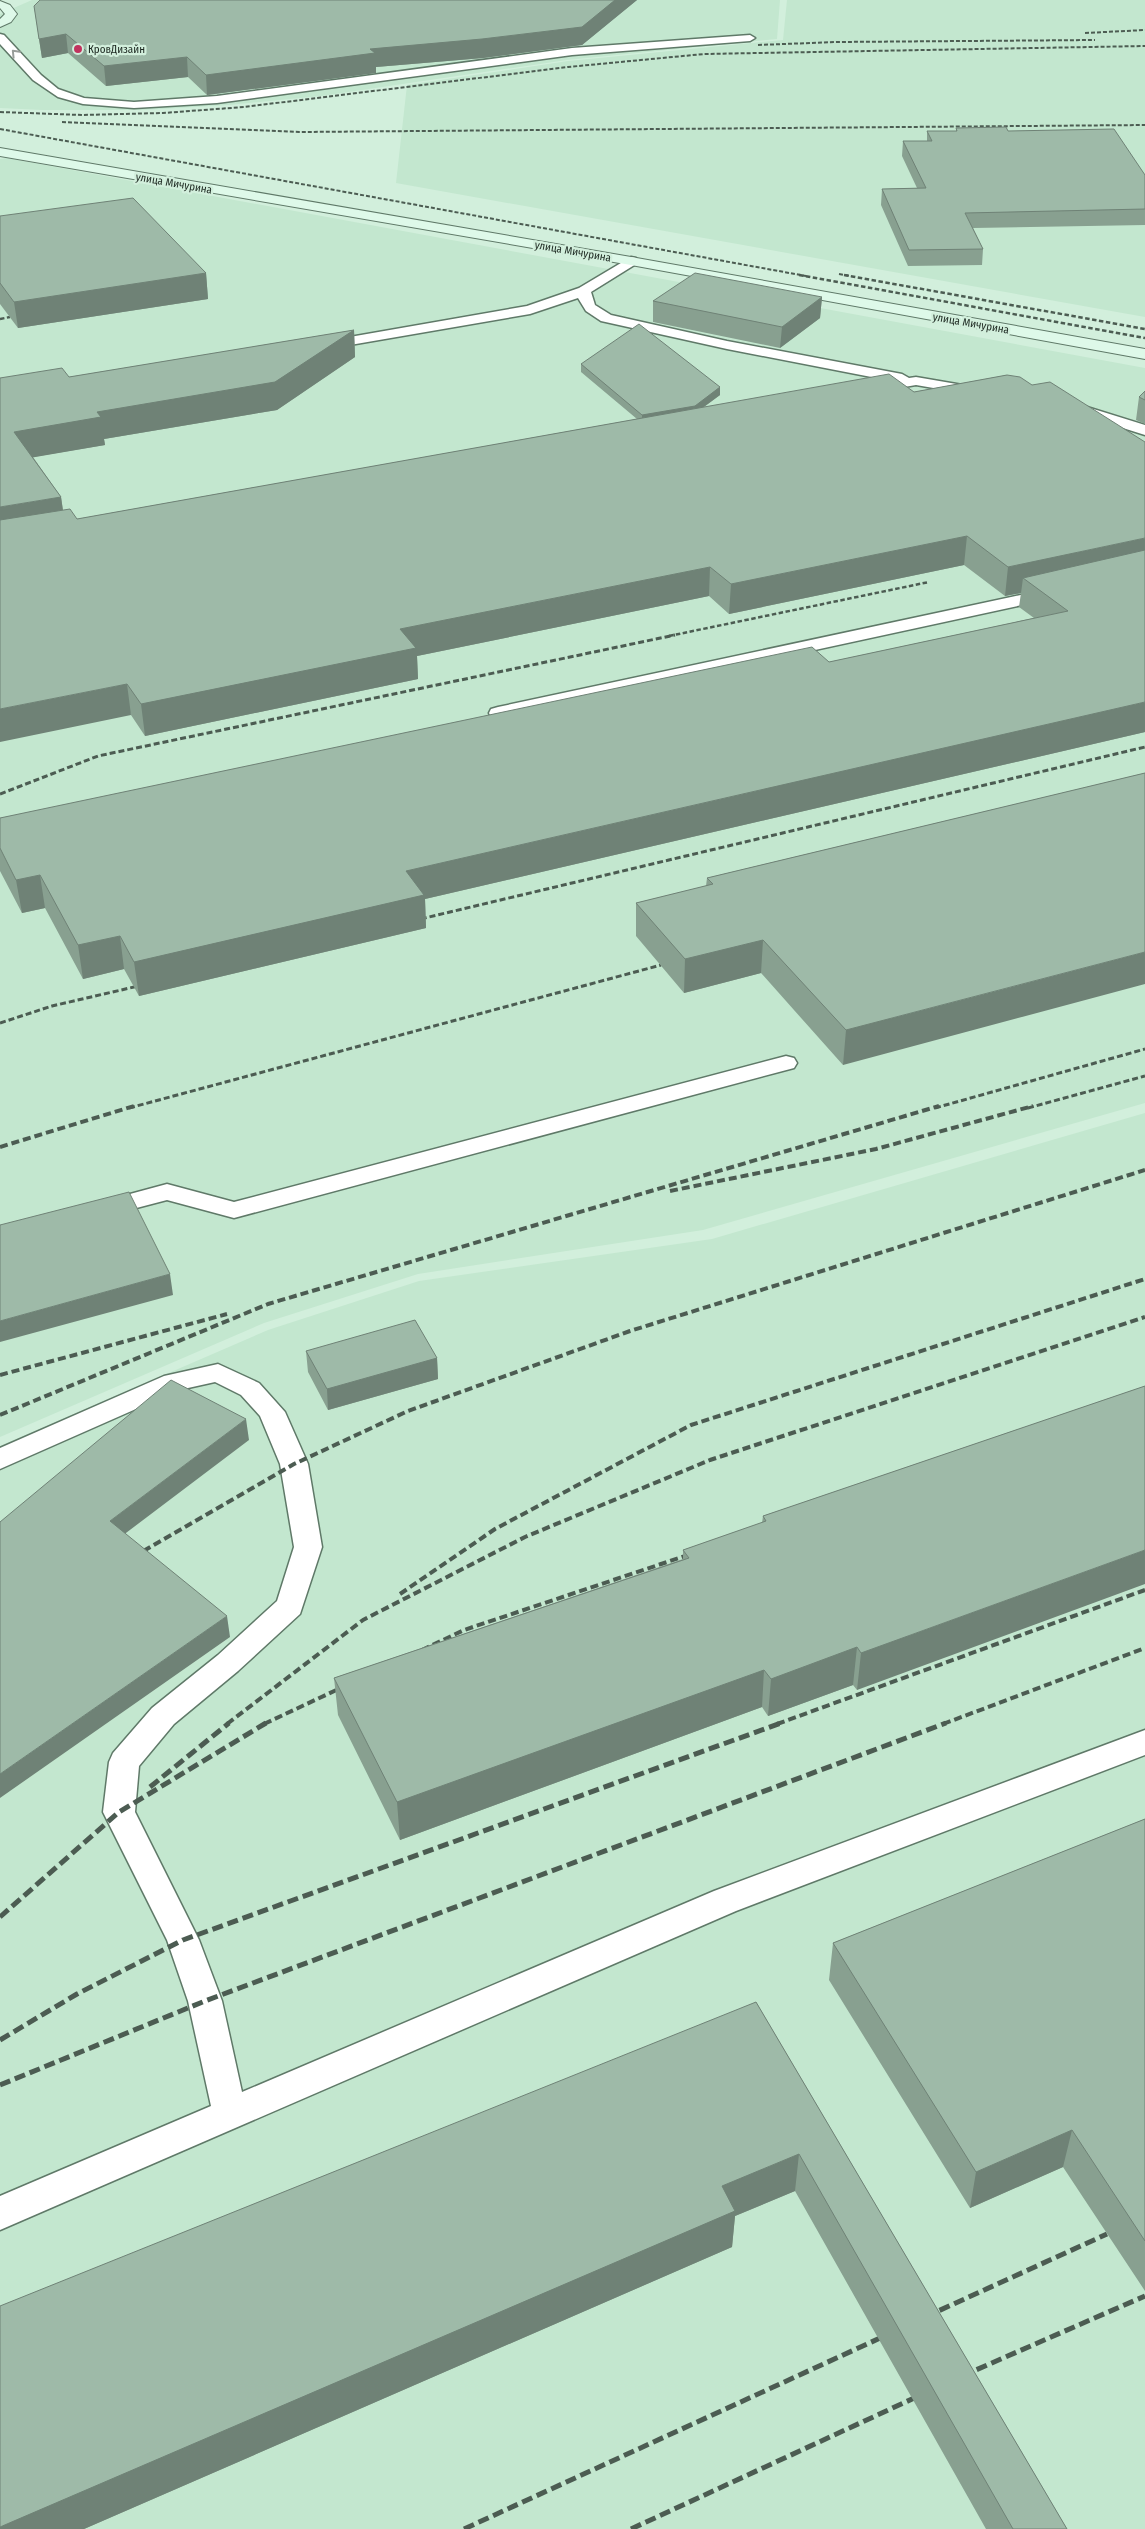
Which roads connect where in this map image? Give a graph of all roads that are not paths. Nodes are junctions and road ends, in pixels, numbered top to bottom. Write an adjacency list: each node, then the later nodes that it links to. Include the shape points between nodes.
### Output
1 (18, 0): 2 (street)
2 (5, 8): 3 (street, via 7,20)
3 (0, 23)
4 (0, 37): 7 (lane, one-way to 4)
5 (750, 38): 7 (lane, via 548,54 364,81 165,103 122,104 63,95 47,87)
6 (0, 54): 7 (lane, via 16,70)
7 (31, 69)
8 (0, 152): 9 (street, улица Мичурина)
9 (631, 261): 10 (lane); 12 (street, улица Мичурина)
10 (584, 291): 11 (lane, via 530,310); 13 (lane, via 584,302 606,318)
11 (308, 348)
12 (1145, 354)
13 (916, 381): 14 (lane); 15 (lane)
14 (858, 392)
15 (994, 394)
16 (1052, 403): 17 (lane, via 1080,408)
17 (1145, 430)
18 (1067, 590): 19 (lane)
19 (485, 716)
20 (786, 1063): 21 (lane, via 234,1210 167,1192)
21 (83, 1214)
22 (0, 1459): 24 (lane, via 173,1382 218,1373 250,1389 272,1412 294,1464 308,1547 290,1606 163,1716 124,1762 119,1812 183,1940 205,2001)
23 (1145, 1742): 24 (lane, via 725,1901)
24 (230, 2115): 25 (lane)
25 (0, 2213)

